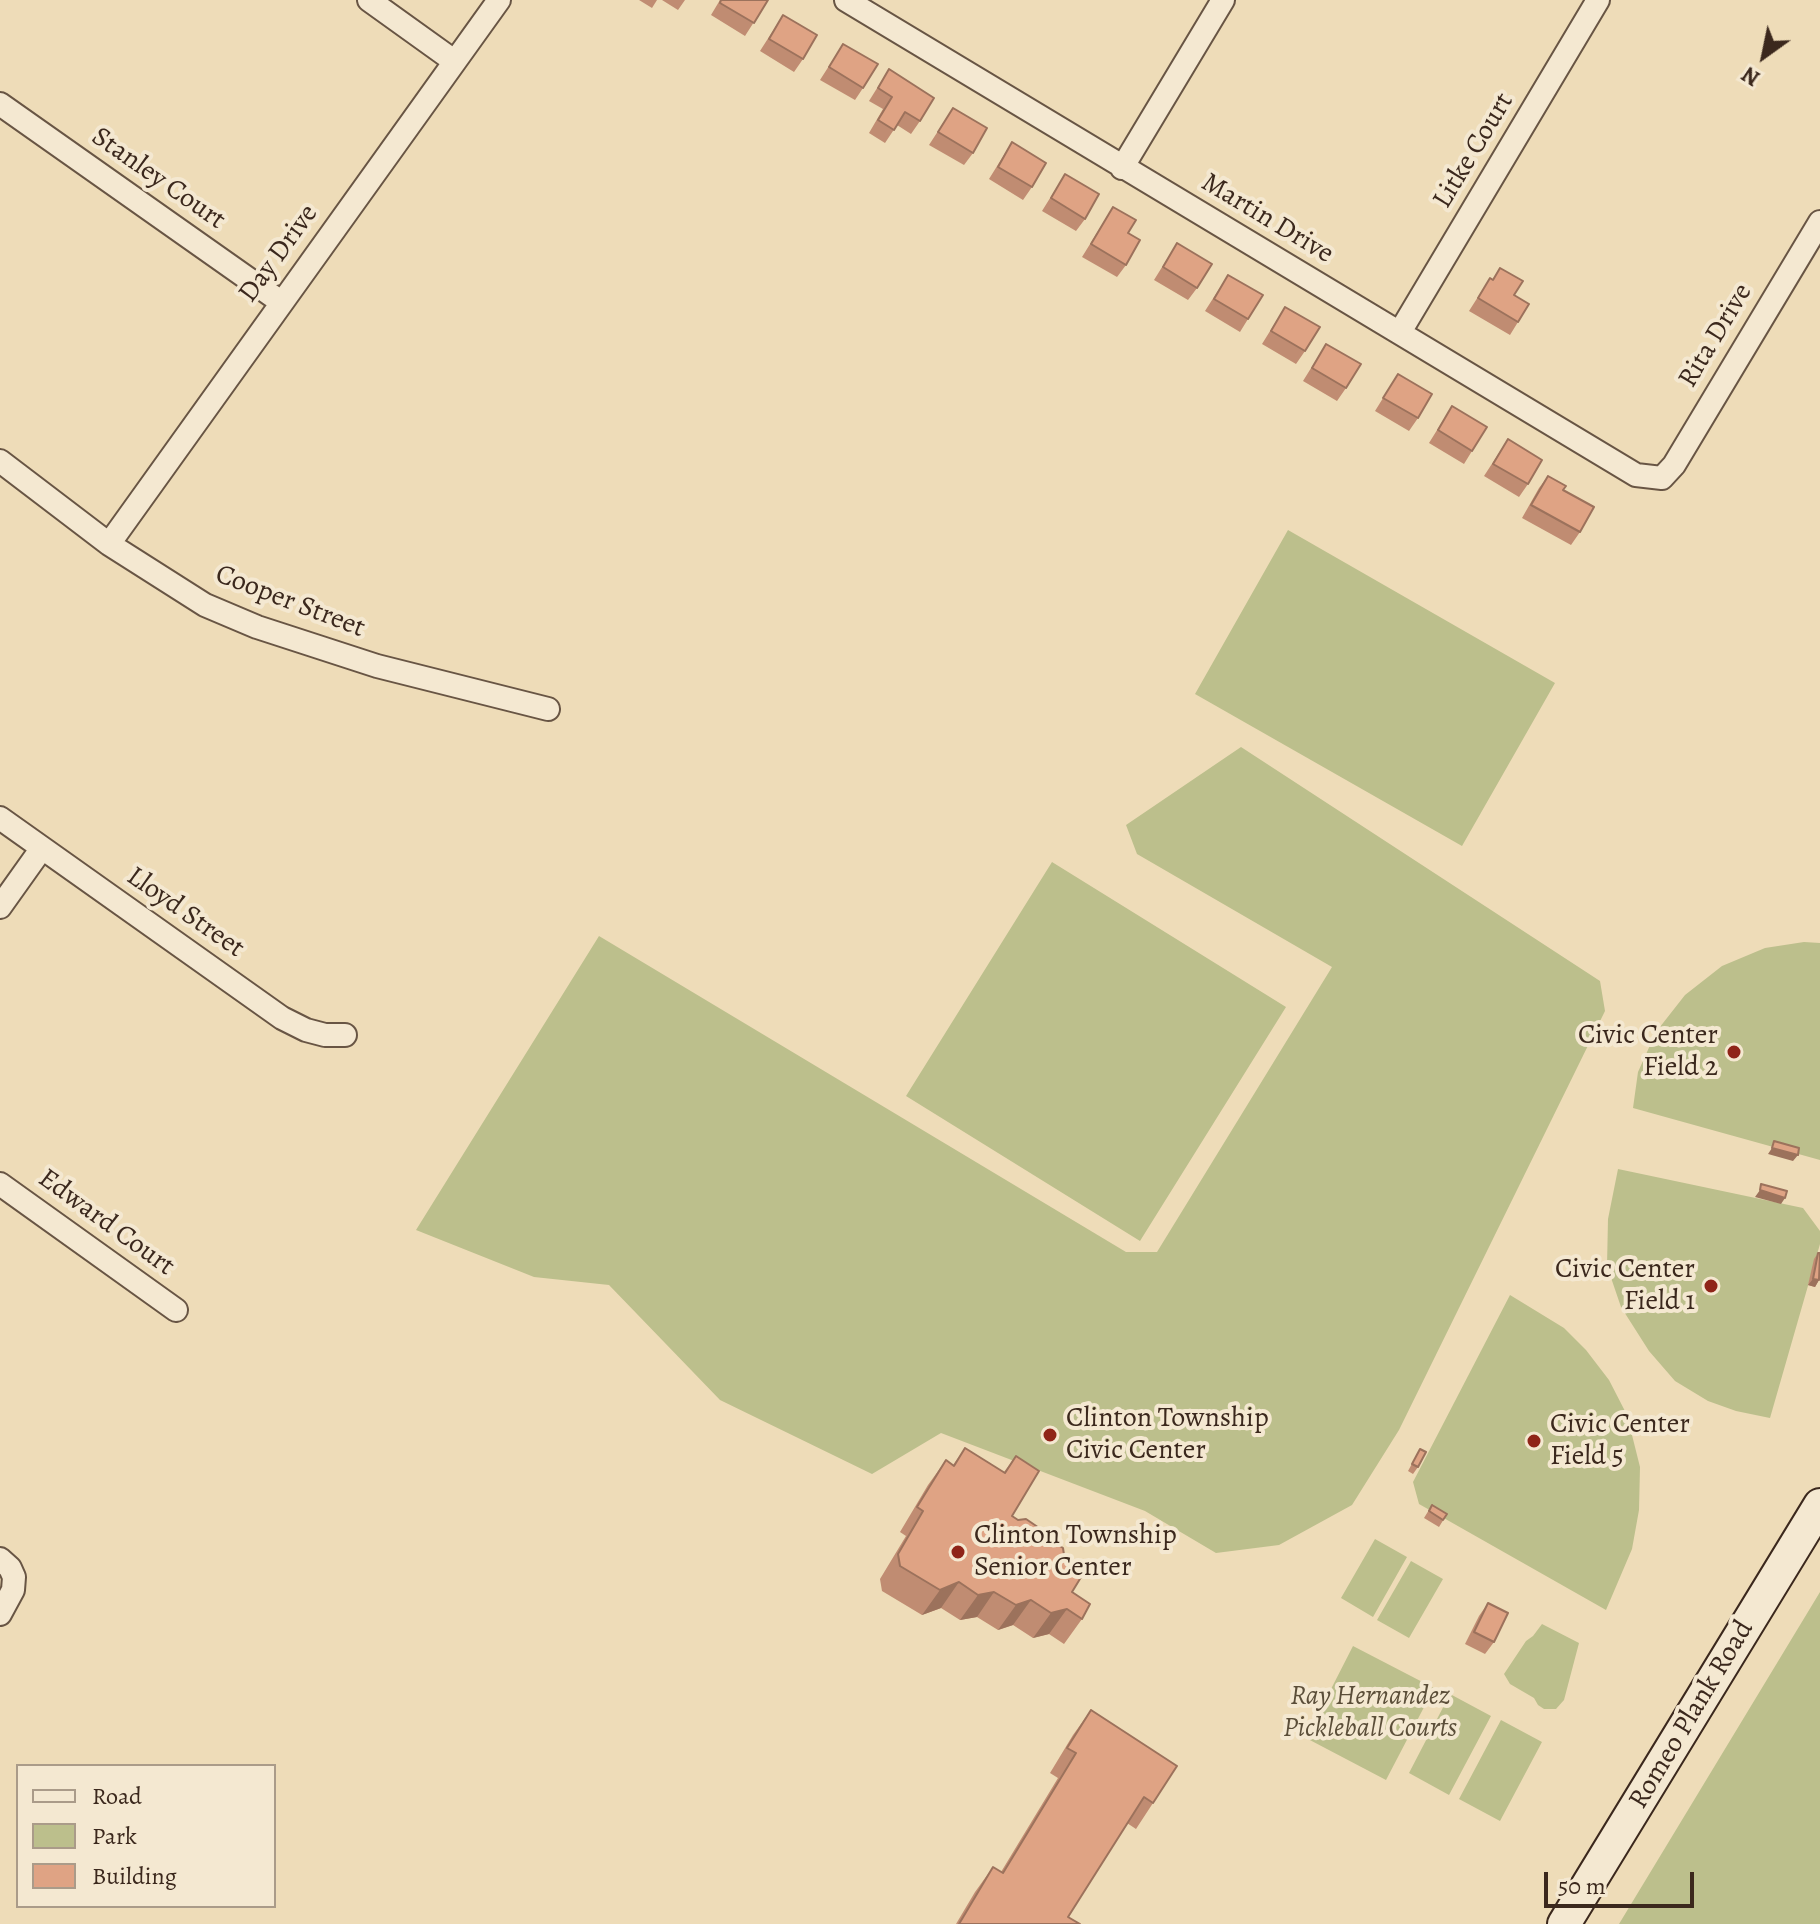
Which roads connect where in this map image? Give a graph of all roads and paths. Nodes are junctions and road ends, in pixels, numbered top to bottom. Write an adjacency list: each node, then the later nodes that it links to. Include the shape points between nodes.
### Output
1 (369, 0): 6 (street)
2 (499, 0): 6 (street, Day Drive)
3 (1223, 0): 8 (street)
4 (1598, 0): 11 (street, Litke Court)
5 (856, 3): 8 (street, Martin Drive)
6 (454, 61): 10 (street, Day Drive)
7 (0, 104): 10 (street, Stanley Court)
8 (1122, 168): 11 (street, Martin Drive)
9 (1820, 222): 13 (street, Rita Drive)
10 (281, 302): 14 (street, Day Drive)
11 (1400, 332): 13 (street, Martin Drive, via 1636,475)
12 (0, 461): 14 (street, Cooper Street)
13 (1662, 478)
14 (109, 544): 15 (street, Cooper Street, via 205,605 257,627 377,666)
15 (548, 709)
16 (0, 818): 17 (street, Lloyd Street)
17 (42, 848): 18 (street); 19 (street, Lloyd Street, via 282,1018 306,1030)
18 (0, 907)
19 (345, 1035)
20 (0, 1184): 21 (street, Edward Court)
21 (176, 1310)
22 (1820, 1505): 25 (street, Romeo Plank Road)
23 (0, 1559): 24 (street, via 14,1577)
24 (0, 1614)
25 (1564, 1924)

